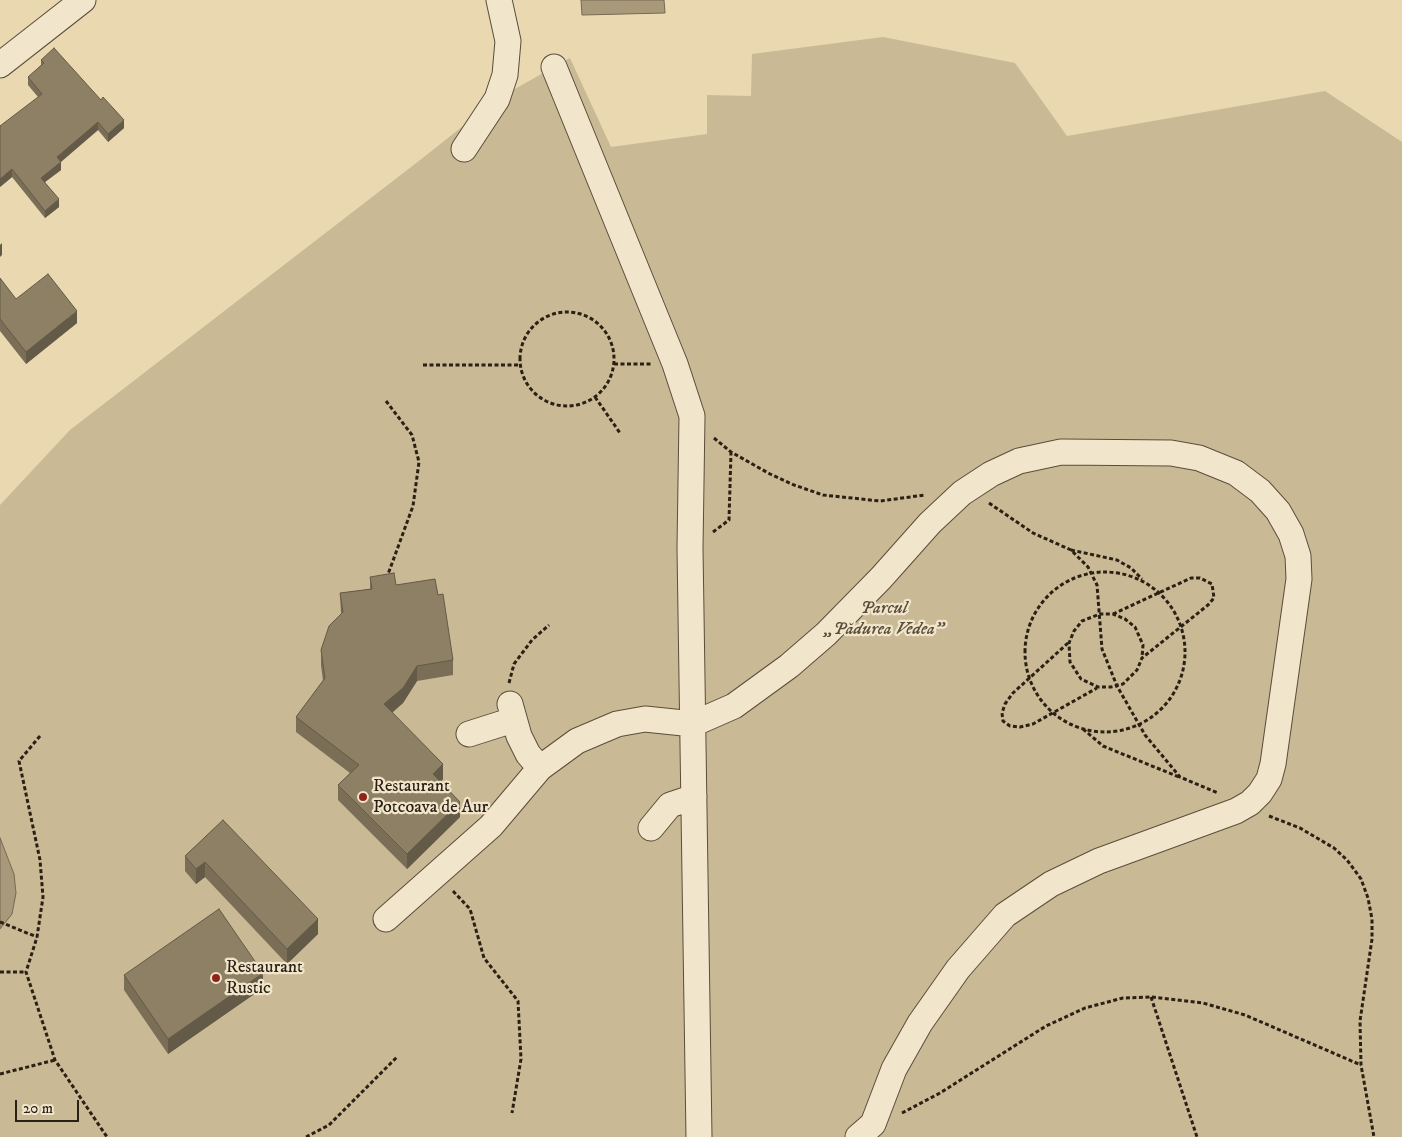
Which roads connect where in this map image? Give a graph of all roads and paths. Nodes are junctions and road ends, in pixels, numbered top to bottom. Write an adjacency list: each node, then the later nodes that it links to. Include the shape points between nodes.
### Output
1 (83, 0): 3 (street)
2 (500, 0): 5 (street, via 508,41 505,75 497,99)
3 (0, 65)
4 (554, 67): 7 (street)
5 (464, 150)
6 (614, 364): 7 (path); 9 (path, via 612,346 603,328 588,317 569,312 544,318 530,330 521,348); 10 (path, via 608,383)
7 (675, 364): 12 (street)
8 (423, 365): 9 (path)
9 (520, 365): 10 (path, via 531,390 552,404 578,406)
10 (595, 397): 13 (path)
11 (386, 401): 19 (path, via 412,435 419,462 413,506)
12 (692, 416): 14 (path); 16 (street)
13 (620, 433)
14 (731, 452): 15 (path, via 794,485 823,494 880,501); 16 (path, via 729,520)
15 (962, 494): 17 (path, via 985,501 1033,533); 33 (street, via 930,523 826,634 789,666 734,706); 41 (street, via 991,474 1019,461 1061,452 1171,453 1199,458 1236,473 1260,490 1292,534 1298,556 1299,579 1273,764 1269,779)
16 (690, 548): 33 (street)
17 (1071, 550): 18 (path); 20 (path, via 1116,560 1131,568)
18 (1093, 573): 20 (path, via 1121,574); 22 (path); 28 (path, via 1065,583 1038,609 1029,627 1025,646)
19 (386, 580)
20 (1146, 583): 21 (path)
21 (1158, 592): 23 (path); 25 (path, via 1173,609); 25 (path, via 1191,578 1212,584 1214,598)
22 (1100, 614): 23 (path); 26 (path, via 1078,626); 29 (path, via 1102,649)
23 (1113, 614): 27 (path, via 1135,628 1143,645)
24 (549, 626): 31 (path, via 532,640 514,664 509,685)
25 (1181, 626): 27 (path); 34 (path, via 1185,658 1179,683 1165,705)
26 (1069, 643): 28 (path); 30 (path, via 1070,662 1076,674)
27 (1142, 658): 29 (path, via 1133,676)
28 (1029, 678): 32 (path, via 1037,695); 32 (path, via 1005,704 1003,721 1020,727)
29 (1117, 686): 30 (path); 34 (path)
30 (1098, 687): 32 (path)
31 (511, 712): 36 (street); 38 (street, via 528,754)
32 (1054, 714): 35 (path)
33 (693, 724): 38 (street, via 645,720 617,724 577,741); 40 (street)
34 (1139, 724): 35 (path, via 1115,732); 39 (path, via 1145,736)
35 (1083, 729): 39 (path, via 1103,746)
36 (469, 734)
37 (40, 736): 46 (path, via 19,761 40,860 43,897)
38 (540, 768): 43 (street, via 491,826)
39 (1180, 777): 41 (path)
40 (694, 797): 42 (street, via 670,805); 58 (street)
41 (1250, 803): 52 (path, via 1277,821 1320,838 1347,860 1361,879 1368,898 1372,939 1360,1021); 55 (street, via 1212,821 1099,862 1051,884 1005,915 958,969 920,1023)
42 (651, 828)
43 (437, 874): 44 (street); 54 (path, via 470,909 484,958 518,1001 521,1059)
44 (386, 919)
45 (0, 922): 46 (path)
46 (37, 937): 48 (path)
47 (0, 972): 48 (path)
48 (26, 972): 51 (path)
49 (1151, 997): 52 (path, via 1203,1003 1245,1015); 55 (path, via 1123,998 1085,1008 1046,1026 940,1093); 59 (path)
50 (398, 1056): 57 (path, via 329,1125)
51 (55, 1060): 53 (path); 56 (path)
52 (1361, 1066): 60 (path)
53 (0, 1074)
54 (512, 1113)
55 (865, 1131)
56 (108, 1137)
57 (306, 1137)
58 (699, 1137)
59 (1197, 1137)
60 (1374, 1137)

